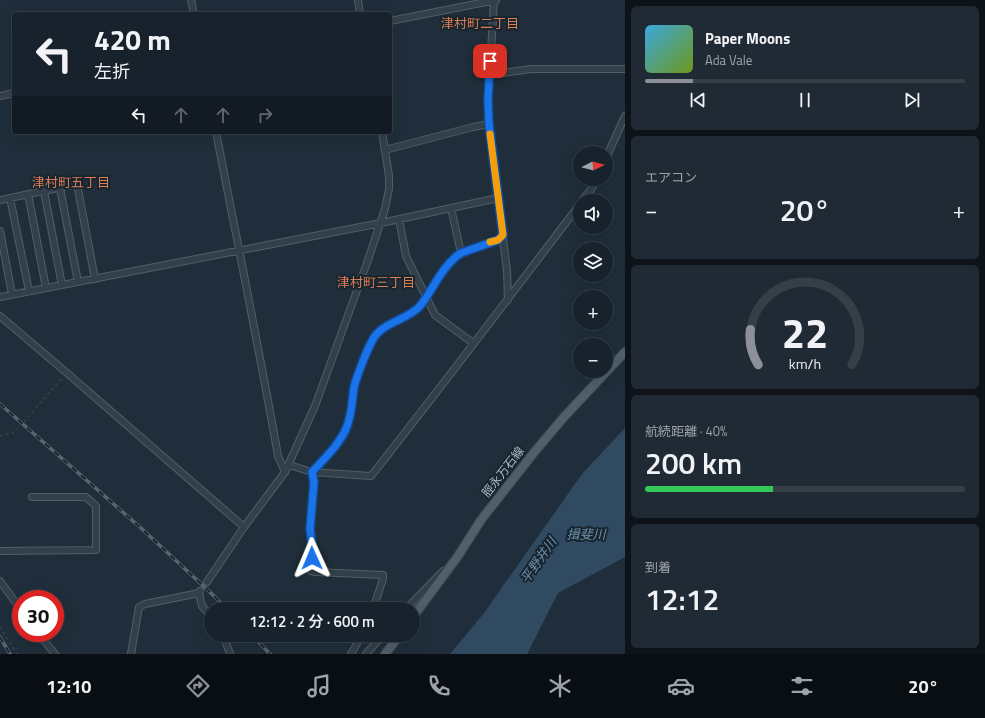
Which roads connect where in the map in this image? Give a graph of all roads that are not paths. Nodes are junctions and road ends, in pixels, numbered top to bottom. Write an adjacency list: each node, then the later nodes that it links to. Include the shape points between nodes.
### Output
1 (191, 0): 4 (street)
2 (358, 0): 5 (street)
3 (497, 0): 6 (street); 8 (street)
4 (194, 12)
5 (360, 12)
6 (392, 21)
7 (625, 69): 8 (street, via 531,69)
8 (489, 75): 12 (street)
9 (12, 93): 10 (street)
10 (0, 96)
11 (625, 116): 15 (street)
12 (489, 124): 16 (street); 21 (street)
13 (216, 134): 29 (street)
14 (382, 134): 16 (street)
15 (611, 146)
16 (385, 150): 26 (street, via 389,189)
17 (60, 188): 18 (street); 31 (street, via 77,184); 32 (street)
18 (44, 191): 19 (street); 33 (street)
19 (28, 194): 20 (street); 34 (street)
20 (10, 198): 22 (street); 35 (street)
21 (498, 198): 23 (street); 28 (street)
22 (0, 200)
23 (451, 208): 25 (street); 30 (street)
24 (573, 213): 39 (street)
25 (399, 220): 26 (street); 38 (street, via 406,256)
26 (381, 223): 29 (street); 43 (street, via 315,406)
27 (0, 231): 36 (street)
28 (503, 235): 30 (street, via 498,240); 39 (street)
29 (239, 250): 31 (street); 44 (street, via 278,456)
30 (461, 253): 38 (street, via 448,264)
31 (95, 278): 32 (street)
32 (78, 282): 33 (street)
33 (62, 285): 34 (street)
34 (46, 288): 35 (street)
35 (28, 292): 36 (street)
36 (12, 294): 37 (street)
37 (0, 296)
38 (426, 297): 41 (street, via 435,315); 45 (street, via 418,308 377,333 355,386 346,428 338,444)
39 (508, 300): 41 (street)
40 (0, 316): 47 (street)
41 (473, 343): 45 (street, via 371,476)
42 (625, 352): 49 (main road, 脛永万石線, via 541,444 481,520)
43 (289, 465): 44 (street); 45 (street)
44 (285, 472): 47 (street)
45 (312, 472): 53 (street, via 314,482 310,571 383,575)
46 (32, 497): 48 (street, via 86,497 96,506 96,550)
47 (244, 527): 51 (street)
48 (0, 551)
49 (458, 556): 54 (street); 56 (main road, 脛永万石線)
50 (0, 581): 52 (street)
51 (207, 582)
52 (12, 598)
53 (376, 602)
54 (413, 602)
55 (204, 608): 63 (street, via 199,592 139,607)
56 (420, 608)
57 (45, 642): 62 (street)
58 (226, 642): 64 (street)
59 (358, 642): 65 (street)
60 (376, 642): 66 (street)
61 (394, 642): 67 (main road)
62 (55, 654)
63 (131, 654)
64 (230, 654)
65 (351, 654)
66 (366, 654)
67 (385, 654)

